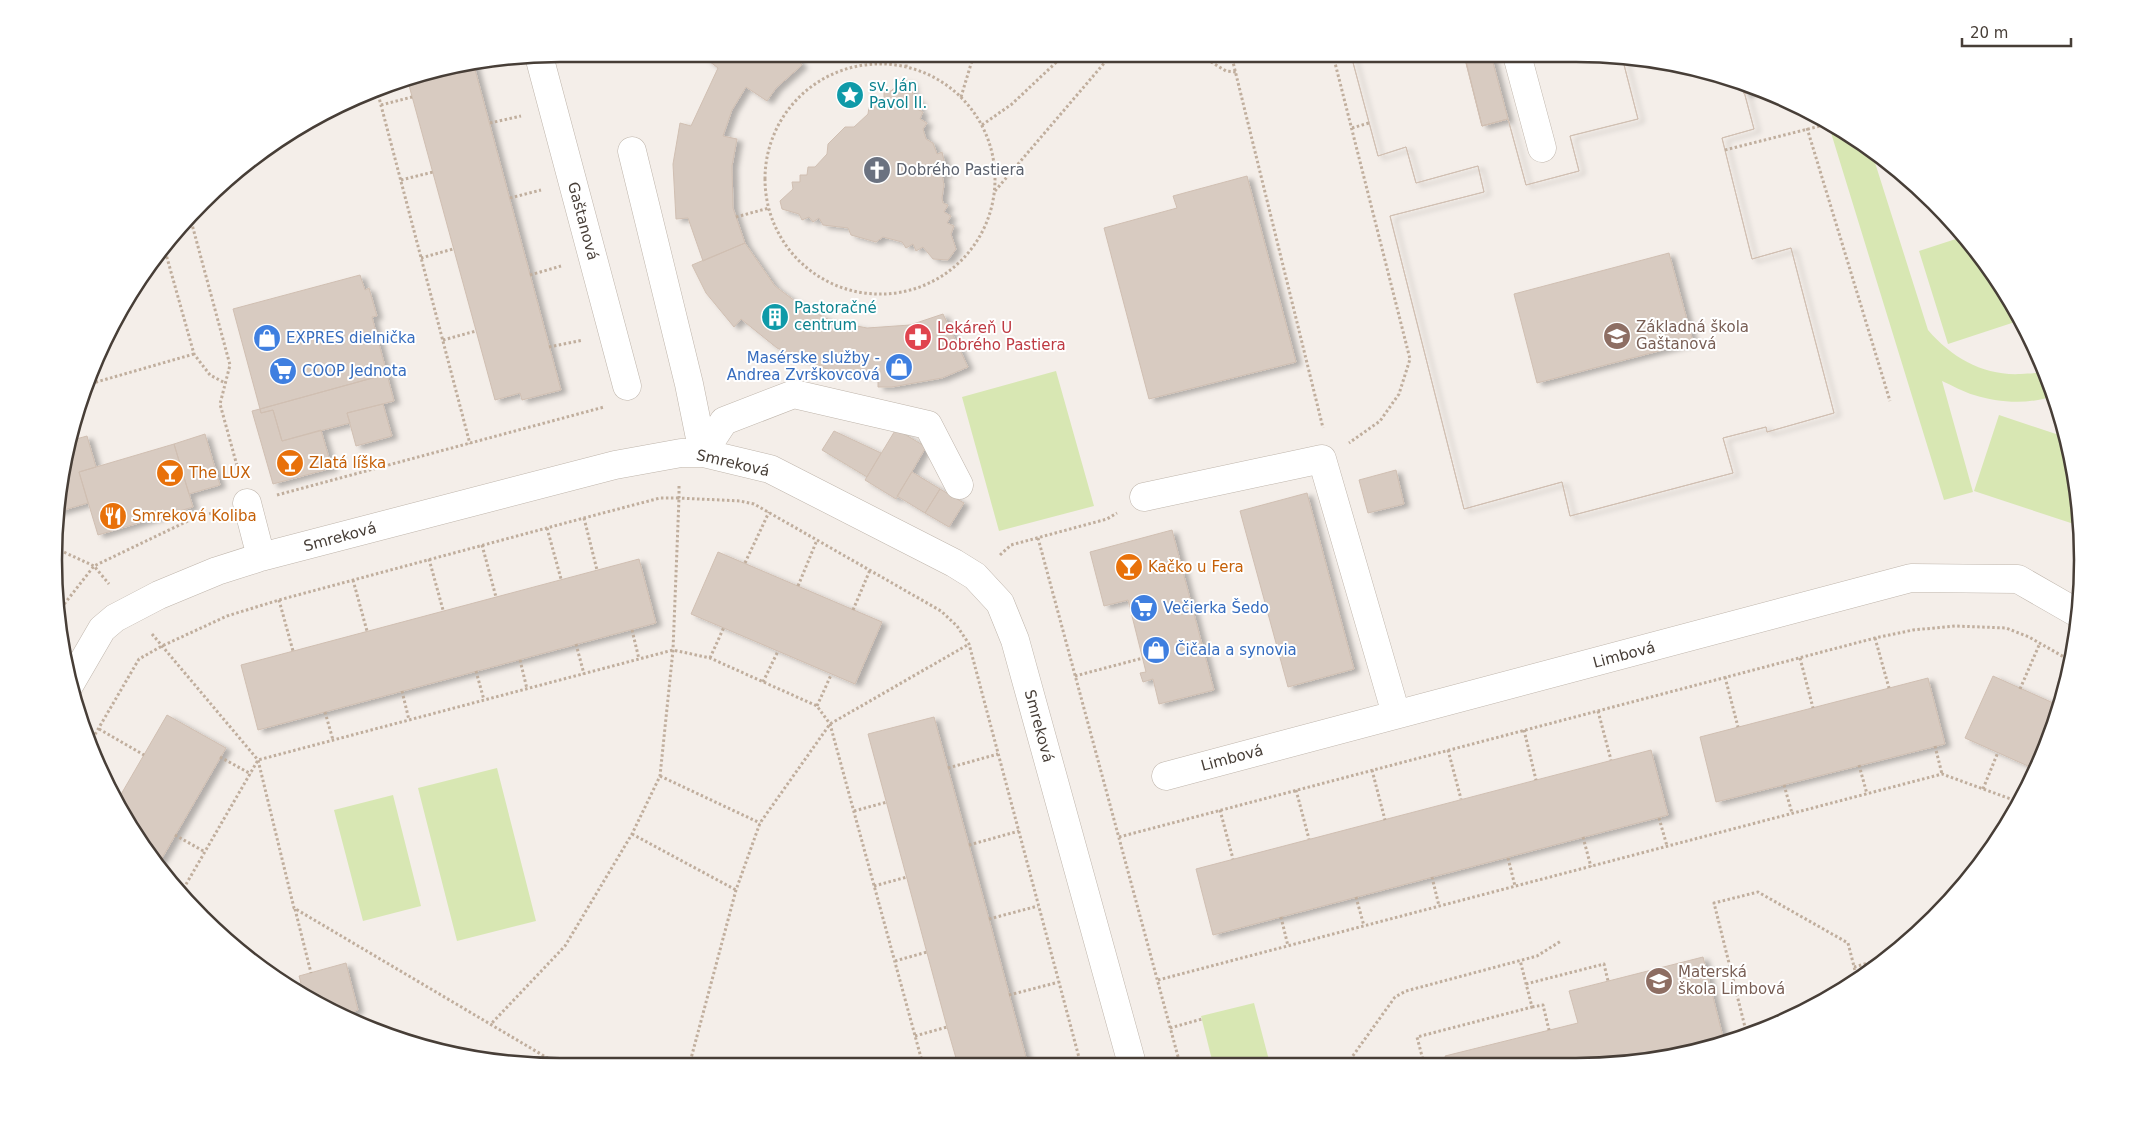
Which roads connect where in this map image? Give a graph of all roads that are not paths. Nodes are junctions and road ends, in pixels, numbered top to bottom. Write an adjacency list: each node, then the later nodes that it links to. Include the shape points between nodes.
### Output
1 (1519, 62): 3 (street)
2 (541, 63): 5 (street, Gaštanová)
3 (1542, 148)
4 (632, 151): 6 (street, via 689,384)
5 (627, 386)
6 (692, 453): 7 (street, via 724,421 794,394 928,425); 10 (street, Smreková, via 615,465); 15 (street, Smreková, via 770,469 954,562 975,576 1000,603 1016,640)
7 (959, 485)
8 (1144, 497): 13 (street, via 1322,459)
9 (247, 503): 10 (street)
10 (262, 557): 12 (street, Smreková, via 159,595 115,618 102,629)
11 (2071, 610): 13 (street, Limbová, via 2018,579 1911,578)
12 (76, 674)
13 (1396, 714): 14 (street, Limbová)
14 (1166, 776)
15 (1130, 1058)

